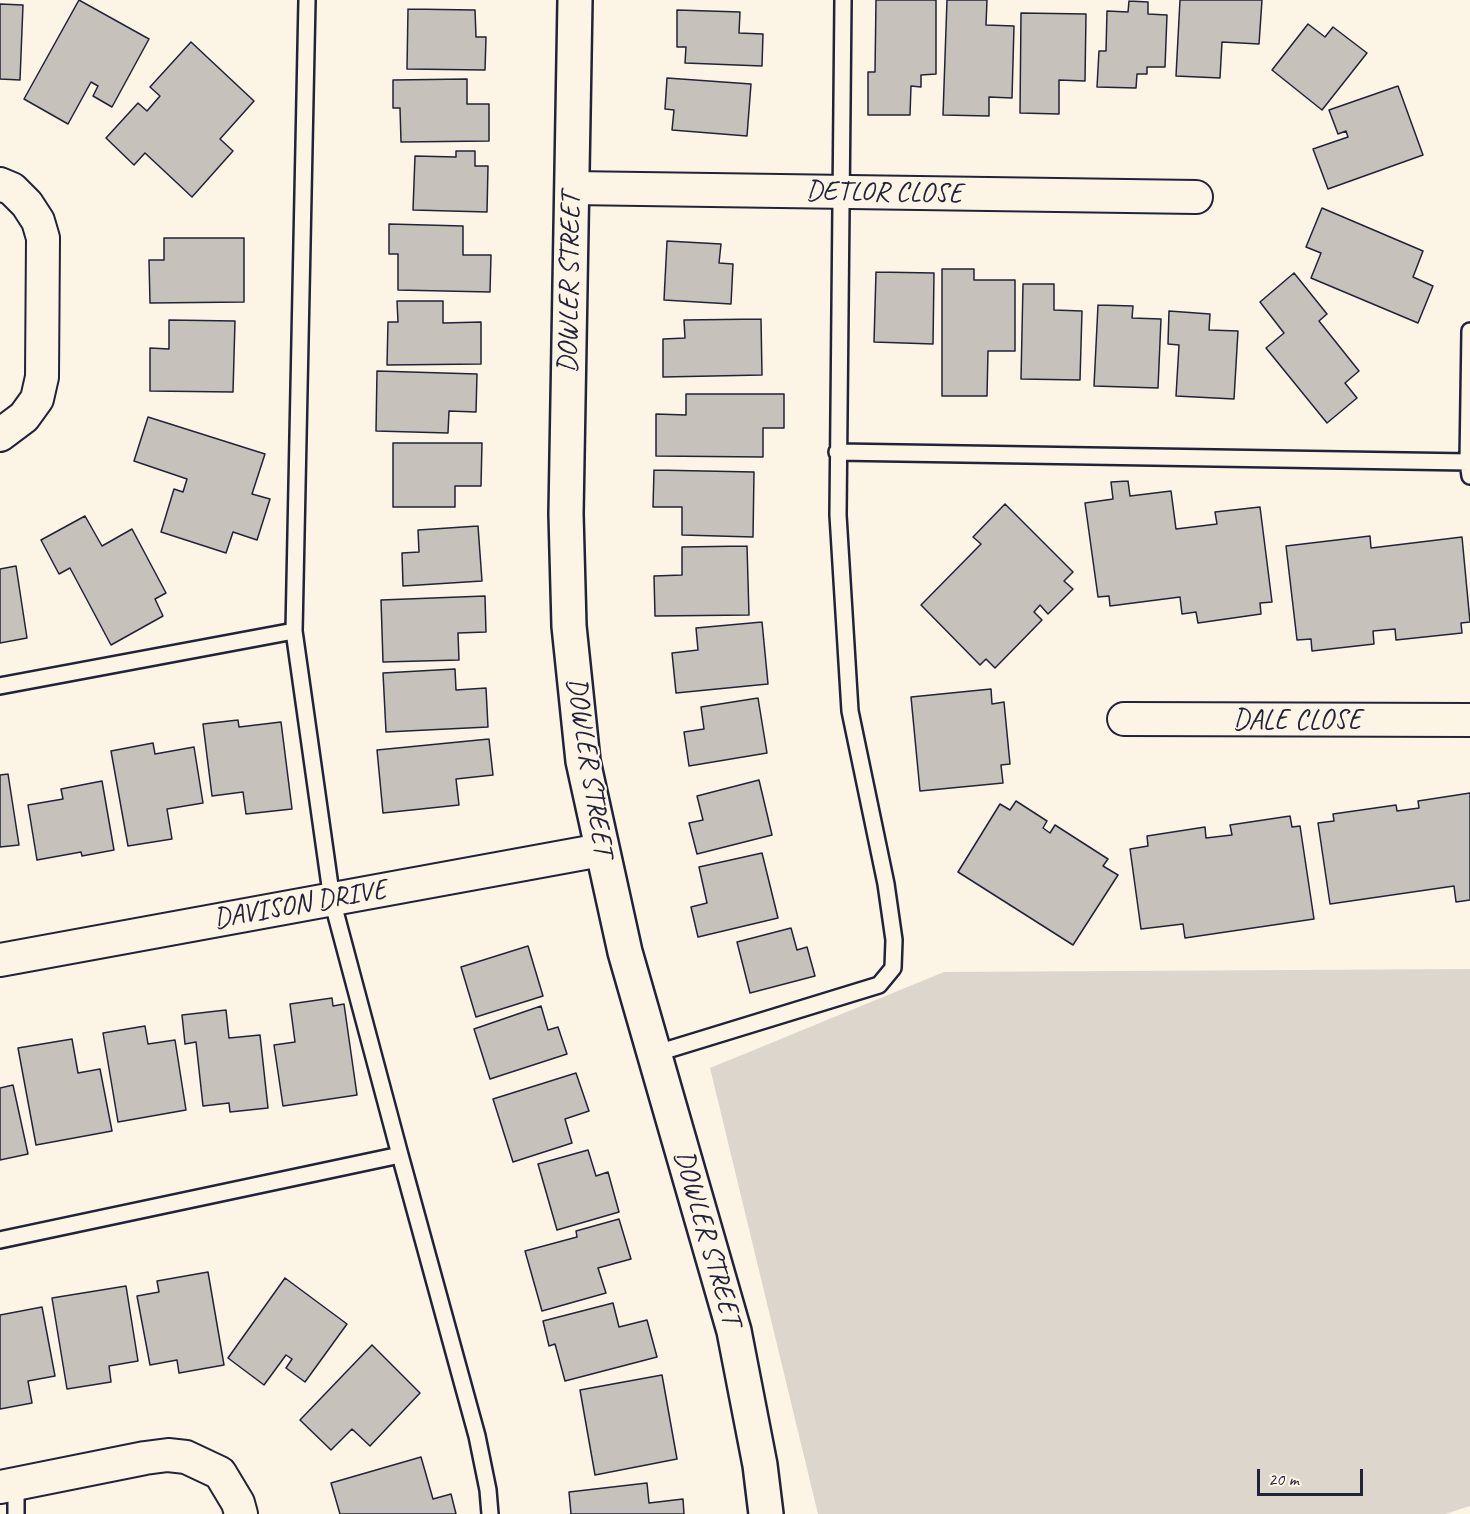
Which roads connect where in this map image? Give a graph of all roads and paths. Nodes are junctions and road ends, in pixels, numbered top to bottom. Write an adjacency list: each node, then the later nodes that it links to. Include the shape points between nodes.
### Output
1 (307, 0): 12 (lane)
2 (575, 0): 5 (street, DOWLER STREET)
3 (843, 0): 6 (lane)
4 (0, 184): 9 (street, via 19,197 38,221 43,250 42,377 37,399 24,417)
5 (572, 188): 6 (street, DETLOR CLOSE); 16 (street, DOWLER STREET, via 567,583 583,761)
6 (839, 192): 7 (street, DETLOR CLOSE); 10 (lane)
7 (1196, 197)
8 (1470, 331): 11 (lane)
9 (0, 435)
10 (837, 452): 11 (lane); 19 (lane, via 850,711 886,884 894,940 893,968 879,985)
11 (1469, 469)
12 (294, 631): 13 (lane); 17 (lane)
13 (0, 686)
14 (1124, 719): 15 (street, DALE CLOSE)
15 (1470, 720)
16 (601, 850): 17 (street, DAVISON DRIVE); 19 (street, DOWLER STREET)
17 (332, 900): 18 (street, DAVISON DRIVE); 20 (lane)
18 (0, 960)
19 (654, 1054): 25 (street, DOWLER STREET, via 734,1331)
20 (400, 1155): 21 (lane); 24 (lane, via 477,1436)
21 (0, 1240)
22 (11, 1495): 23 (street, via 145,1458 186,1456 220,1473)
23 (241, 1514)
24 (490, 1514)
25 (766, 1514)

